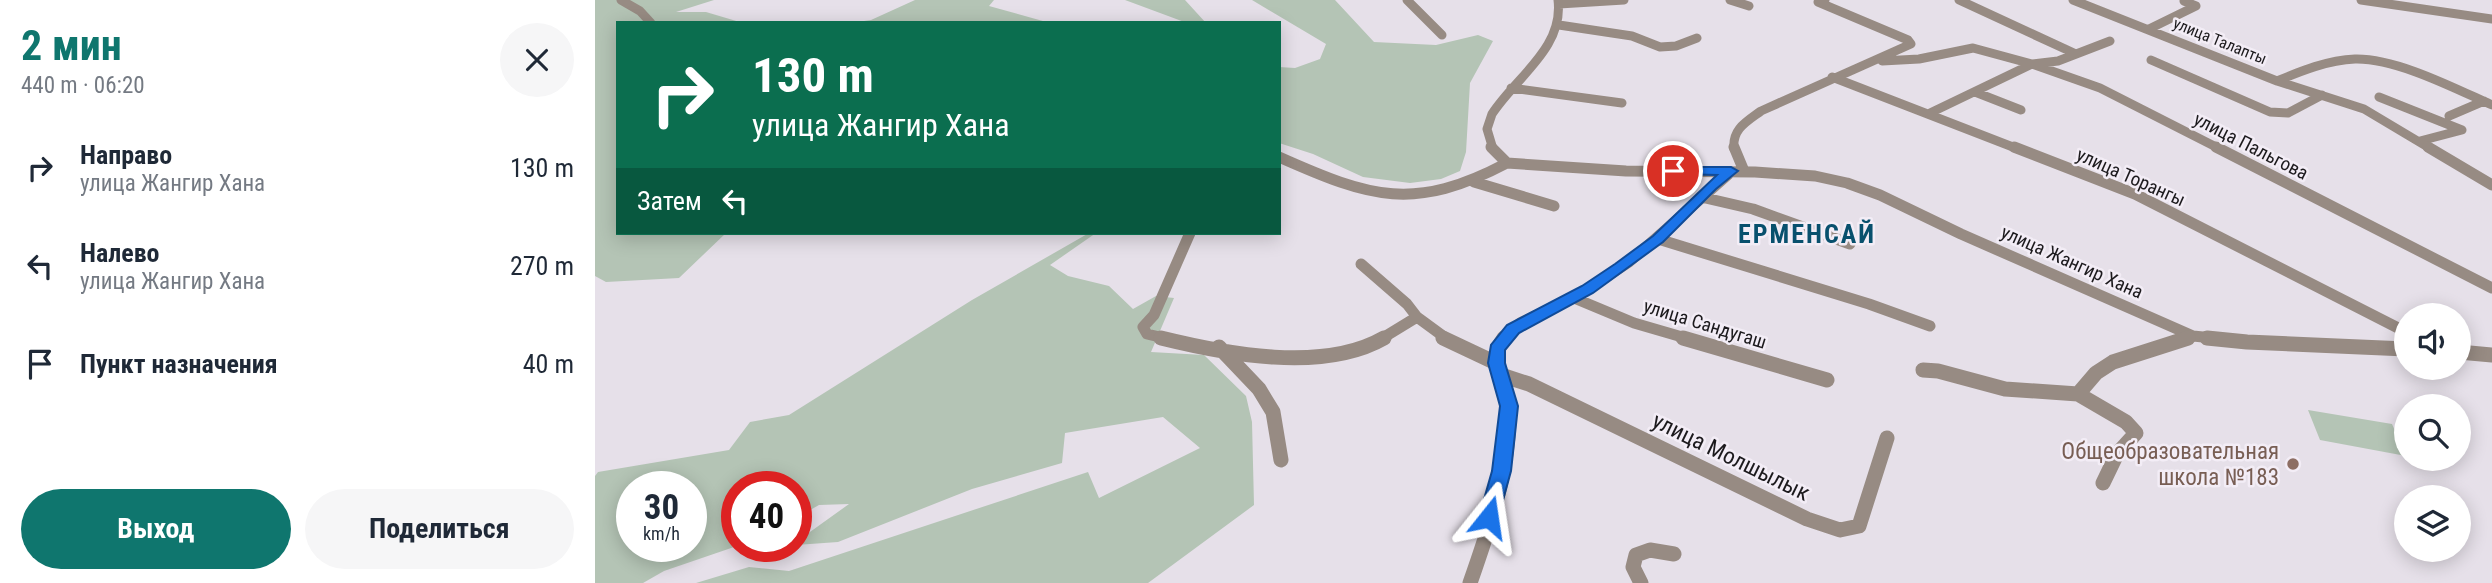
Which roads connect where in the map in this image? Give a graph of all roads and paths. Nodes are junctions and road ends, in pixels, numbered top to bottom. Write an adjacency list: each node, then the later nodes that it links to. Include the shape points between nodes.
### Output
1 (621, 0): 13 (street)
2 (1407, 0): 16 (street)
3 (1624, 0): 10 (street)
4 (1730, 0): 11 (street)
5 (1825, 0): 21 (street, via 1818,2 1911,44)
6 (1959, 0): 19 (street)
7 (2073, 0): 15 (street, улица Талапты)
8 (2361, 0): 12 (street)
9 (2183, 1): 15 (street, via 2196,6)
10 (1558, 2): 14 (street)
11 (1749, 6)
12 (2492, 19)
13 (648, 21)
14 (1559, 25): 17 (street, via 1632,36 1660,47); 25 (street, via 1542,57)
15 (2149, 29): 24 (street, улица Талапты)
16 (1441, 35)
17 (1697, 38)
18 (2110, 41): 19 (street)
19 (2076, 54): 22 (street)
20 (2151, 60): 27 (street, via 2270,112 2288,113)
21 (1870, 61): 22 (street, улица Пальгова, via 1919,59 1973,48); 23 (street)
22 (2032, 64): 26 (street); 47 (street, улица Пальгова, via 2100,88)
23 (1832, 77): 33 (street, улица Торангы); 38 (street, via 1742,123 1734,134)
24 (2277, 82): 27 (street, улица Талапты); 30 (street, улица Талапты, via 2321,64 2356,58 2394,67)
25 (1511, 88): 29 (street); 37 (street, via 1486,130 1488,142)
26 (1975, 92): 31 (street); 33 (street)
27 (2322, 95): 35 (street, улица Талапты, via 2377,115)
28 (2379, 97): 35 (street, via 2462,130)
29 (1622, 103)
30 (2484, 104): 32 (street); 34 (street)
31 (2021, 110)
32 (2492, 113)
33 (1928, 114): 51 (street, улица Торангы, via 2135,194)
34 (2449, 116)
35 (2420, 141): 40 (street, улица Талапты)
36 (1281, 158): 39 (street, via 1359,190 1389,196)
37 (1507, 163): 38 (street, улица Жангир Хана, via 1626,171); 39 (street)
38 (1737, 171): 41 (street); 52 (street, улица Жангир Хана, via 1815,176 1881,195)
39 (1474, 182): 42 (street)
40 (2492, 185)
41 (1701, 197): 44 (street); 45 (street, via 1753,209)
42 (1554, 206)
43 (1189, 235): 53 (street, via 1154,315 1143,327 1147,334 1158,337)
44 (1658, 239): 48 (street); 50 (street)
45 (1850, 244)
46 (1361, 264): 49 (street)
47 (2492, 288)
48 (1574, 298): 57 (street, via 1513,329 1497,349); 59 (street, улица Сандугаш, via 1635,323)
49 (1417, 317): 53 (street, via 1355,351 1326,357); 57 (street)
50 (1930, 326)
51 (2394, 326)
52 (2193, 336): 54 (street, улица Жангир Хана); 60 (street, via 2113,362)
53 (1219, 347): 62 (street, via 1259,389 1273,412)
54 (2394, 348)
55 (2471, 353): 56 (street)
56 (2492, 355)
57 (1499, 369): 61 (street, улица Молшылык, via 1807,519 1842,531 1859,526); 65 (street, via 1509,406 1501,471)
58 (1923, 370): 60 (street, via 2005,389)
59 (1827, 380)
60 (2078, 394): 63 (street, via 2126,422 2136,433 2117,454)
61 (1887, 438)
62 (1281, 460)
63 (2103, 483)
64 (1674, 554): 66 (street, via 1650,550 1636,555 1633,567)
65 (1470, 583)
66 (1641, 583)

